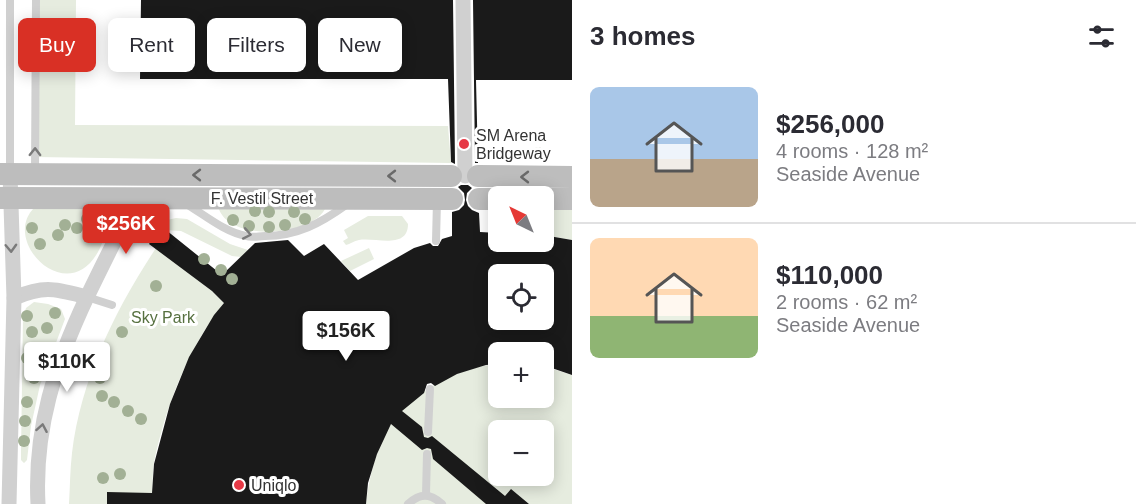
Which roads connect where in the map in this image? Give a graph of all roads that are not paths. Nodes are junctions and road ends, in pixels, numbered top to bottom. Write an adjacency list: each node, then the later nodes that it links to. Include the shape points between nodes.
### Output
1 (10, 0): 4 (lane)
2 (36, 0): 5 (lane, one-way to 2)
3 (463, 0): 8 (street)
4 (5, 174): 5 (main road, F. Vestil Street); 9 (street)
5 (35, 175): 6 (main road, F. Vestil Street, one-way to 5)
6 (355, 176): 8 (main road, F. Vestil Street, one-way to 6); 12 (lane)
7 (572, 177): 8 (main road, F. Vestil Street, one-way to 8)
8 (474, 185)
9 (5, 198): 10 (main road, F. Vestil Street); 18 (street, one-way to 18)
10 (137, 198): 11 (main road, F. Vestil Street); 17 (street)
11 (177, 198): 12 (main road, F. Vestil Street); 12 (lane, one-way to 12, via 247,237 278,236 308,229)
12 (354, 199): 13 (main road, F. Vestil Street)
13 (444, 199): 16 (lane)
14 (554, 199): 15 (main road)
15 (572, 199)
16 (435, 241)
17 (87, 297): 18 (street, via 54,288 33,290); 19 (lane); 24 (street, one-way to 17, via 41,429 55,371)
18 (14, 298): 23 (street)
19 (112, 305)
20 (430, 389): 21 (lane)
21 (428, 432)
22 (427, 454): 25 (lane)
23 (5, 485): 24 (street); 26 (street)
24 (37, 486): 27 (street)
25 (426, 494): 28 (lane); 29 (lane)
26 (9, 504)
27 (38, 504)
28 (408, 504)
29 (442, 504)

